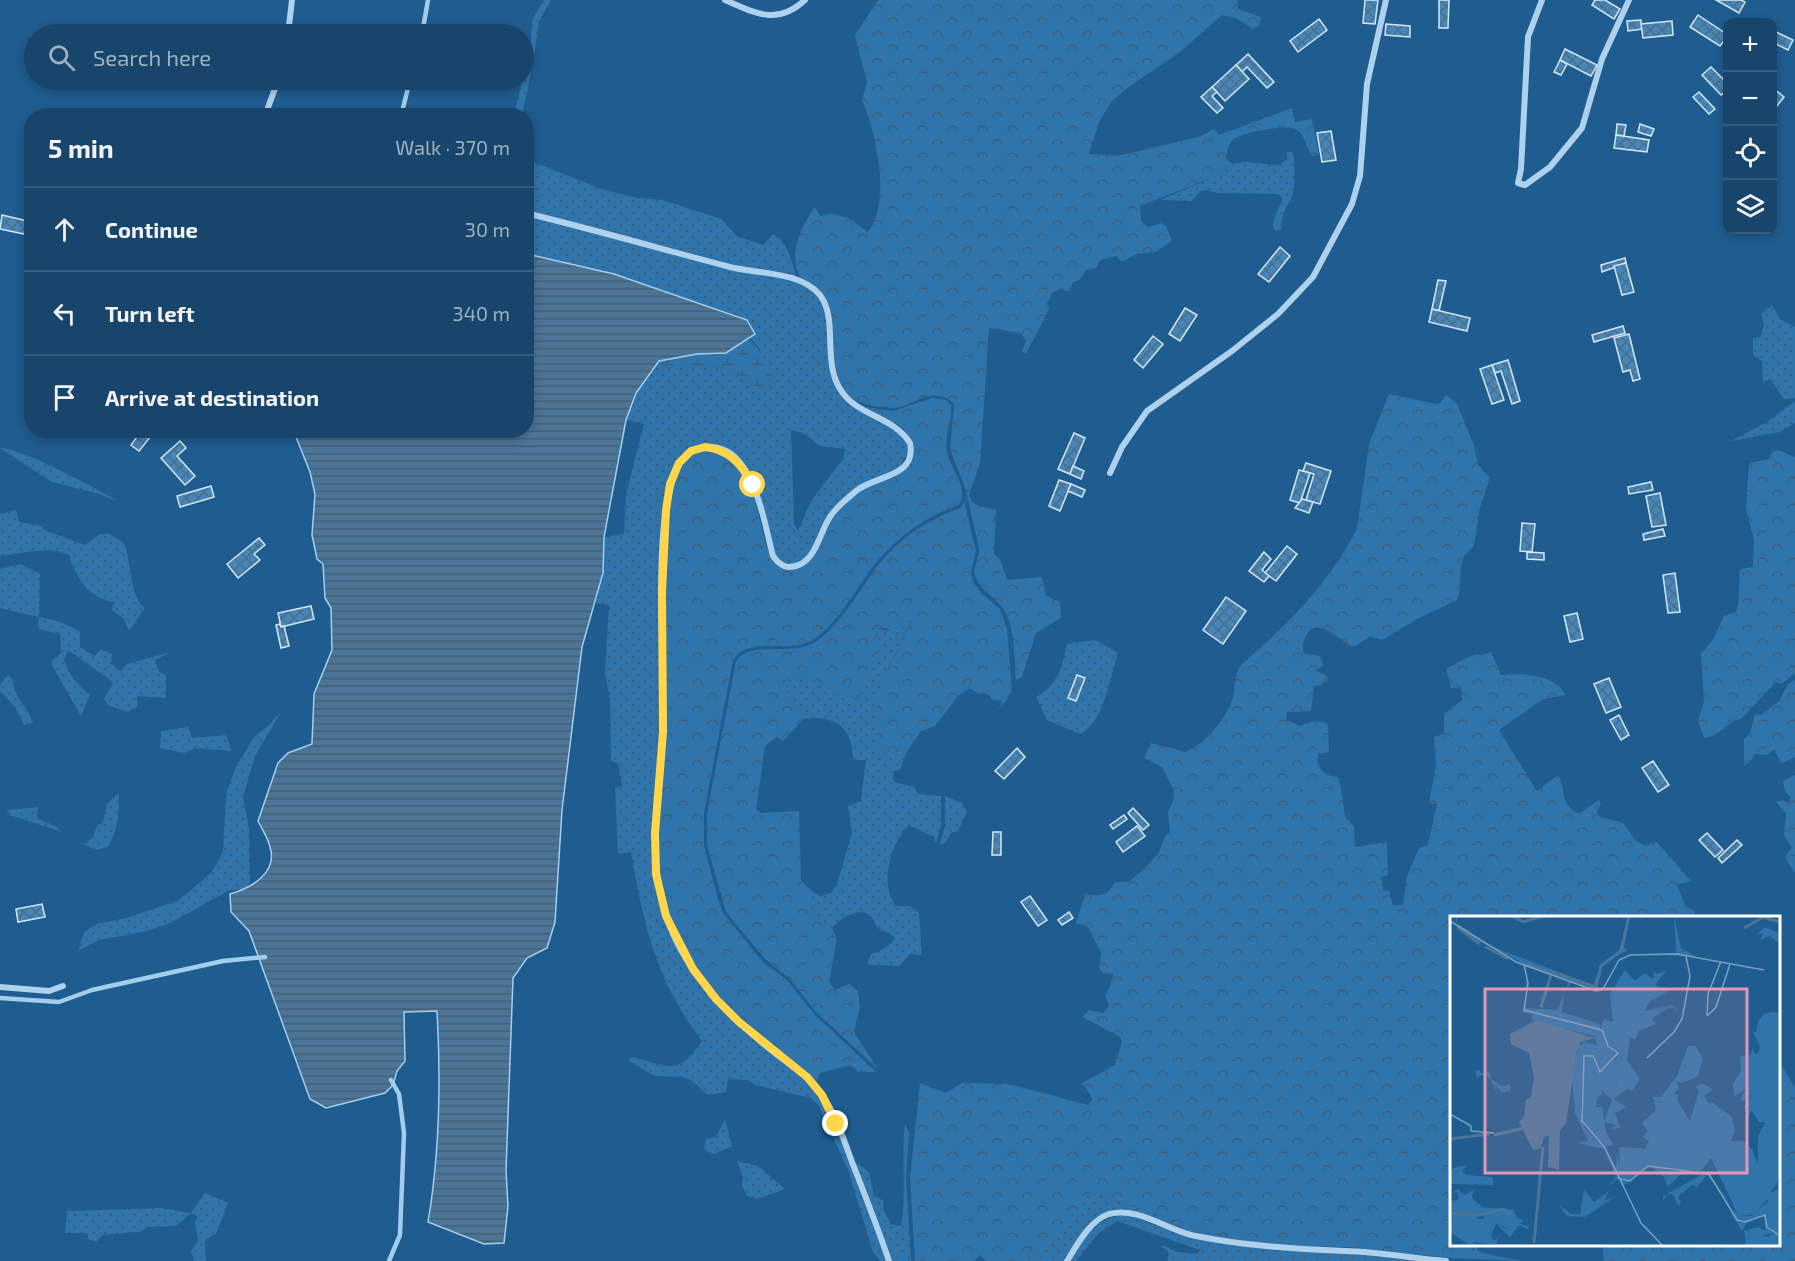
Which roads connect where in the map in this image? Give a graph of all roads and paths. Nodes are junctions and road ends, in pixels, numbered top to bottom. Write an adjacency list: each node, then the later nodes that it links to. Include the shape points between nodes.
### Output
1 (292, 0): 7 (street)
2 (725, 0): 3 (street, via 761,16 786,12)
3 (805, 0)
4 (1386, 0): 11 (street, via 1367,84 1360,176 1352,204 1313,277 1269,321 1147,411 1122,447)
5 (1542, 0): 6 (street, via 1528,37 1518,183 1525,185 1550,167 1582,128 1602,59)
6 (1629, 0)
7 (289, 24)
8 (274, 90): 9 (street)
9 (268, 108)
10 (534, 215): 14 (street, via 731,267 788,278 810,287 826,307 833,373 842,392 863,410 900,429 910,443 909,458 900,471 860,488 829,518 807,560 789,567 778,564 773,556 753,485 737,461 722,451 705,447 691,451 679,463 670,484 665,524 663,732 655,833 656,874 662,904 679,945 716,999 772,1051 800,1071 822,1095 843,1137)
11 (1110, 473)
12 (63, 986): 13 (street, via 49,991)
13 (0, 987)
14 (889, 1261)
15 (1067, 1261): 16 (street, via 1100,1218 1128,1213 1178,1232 1277,1249)
16 (1446, 1261)

